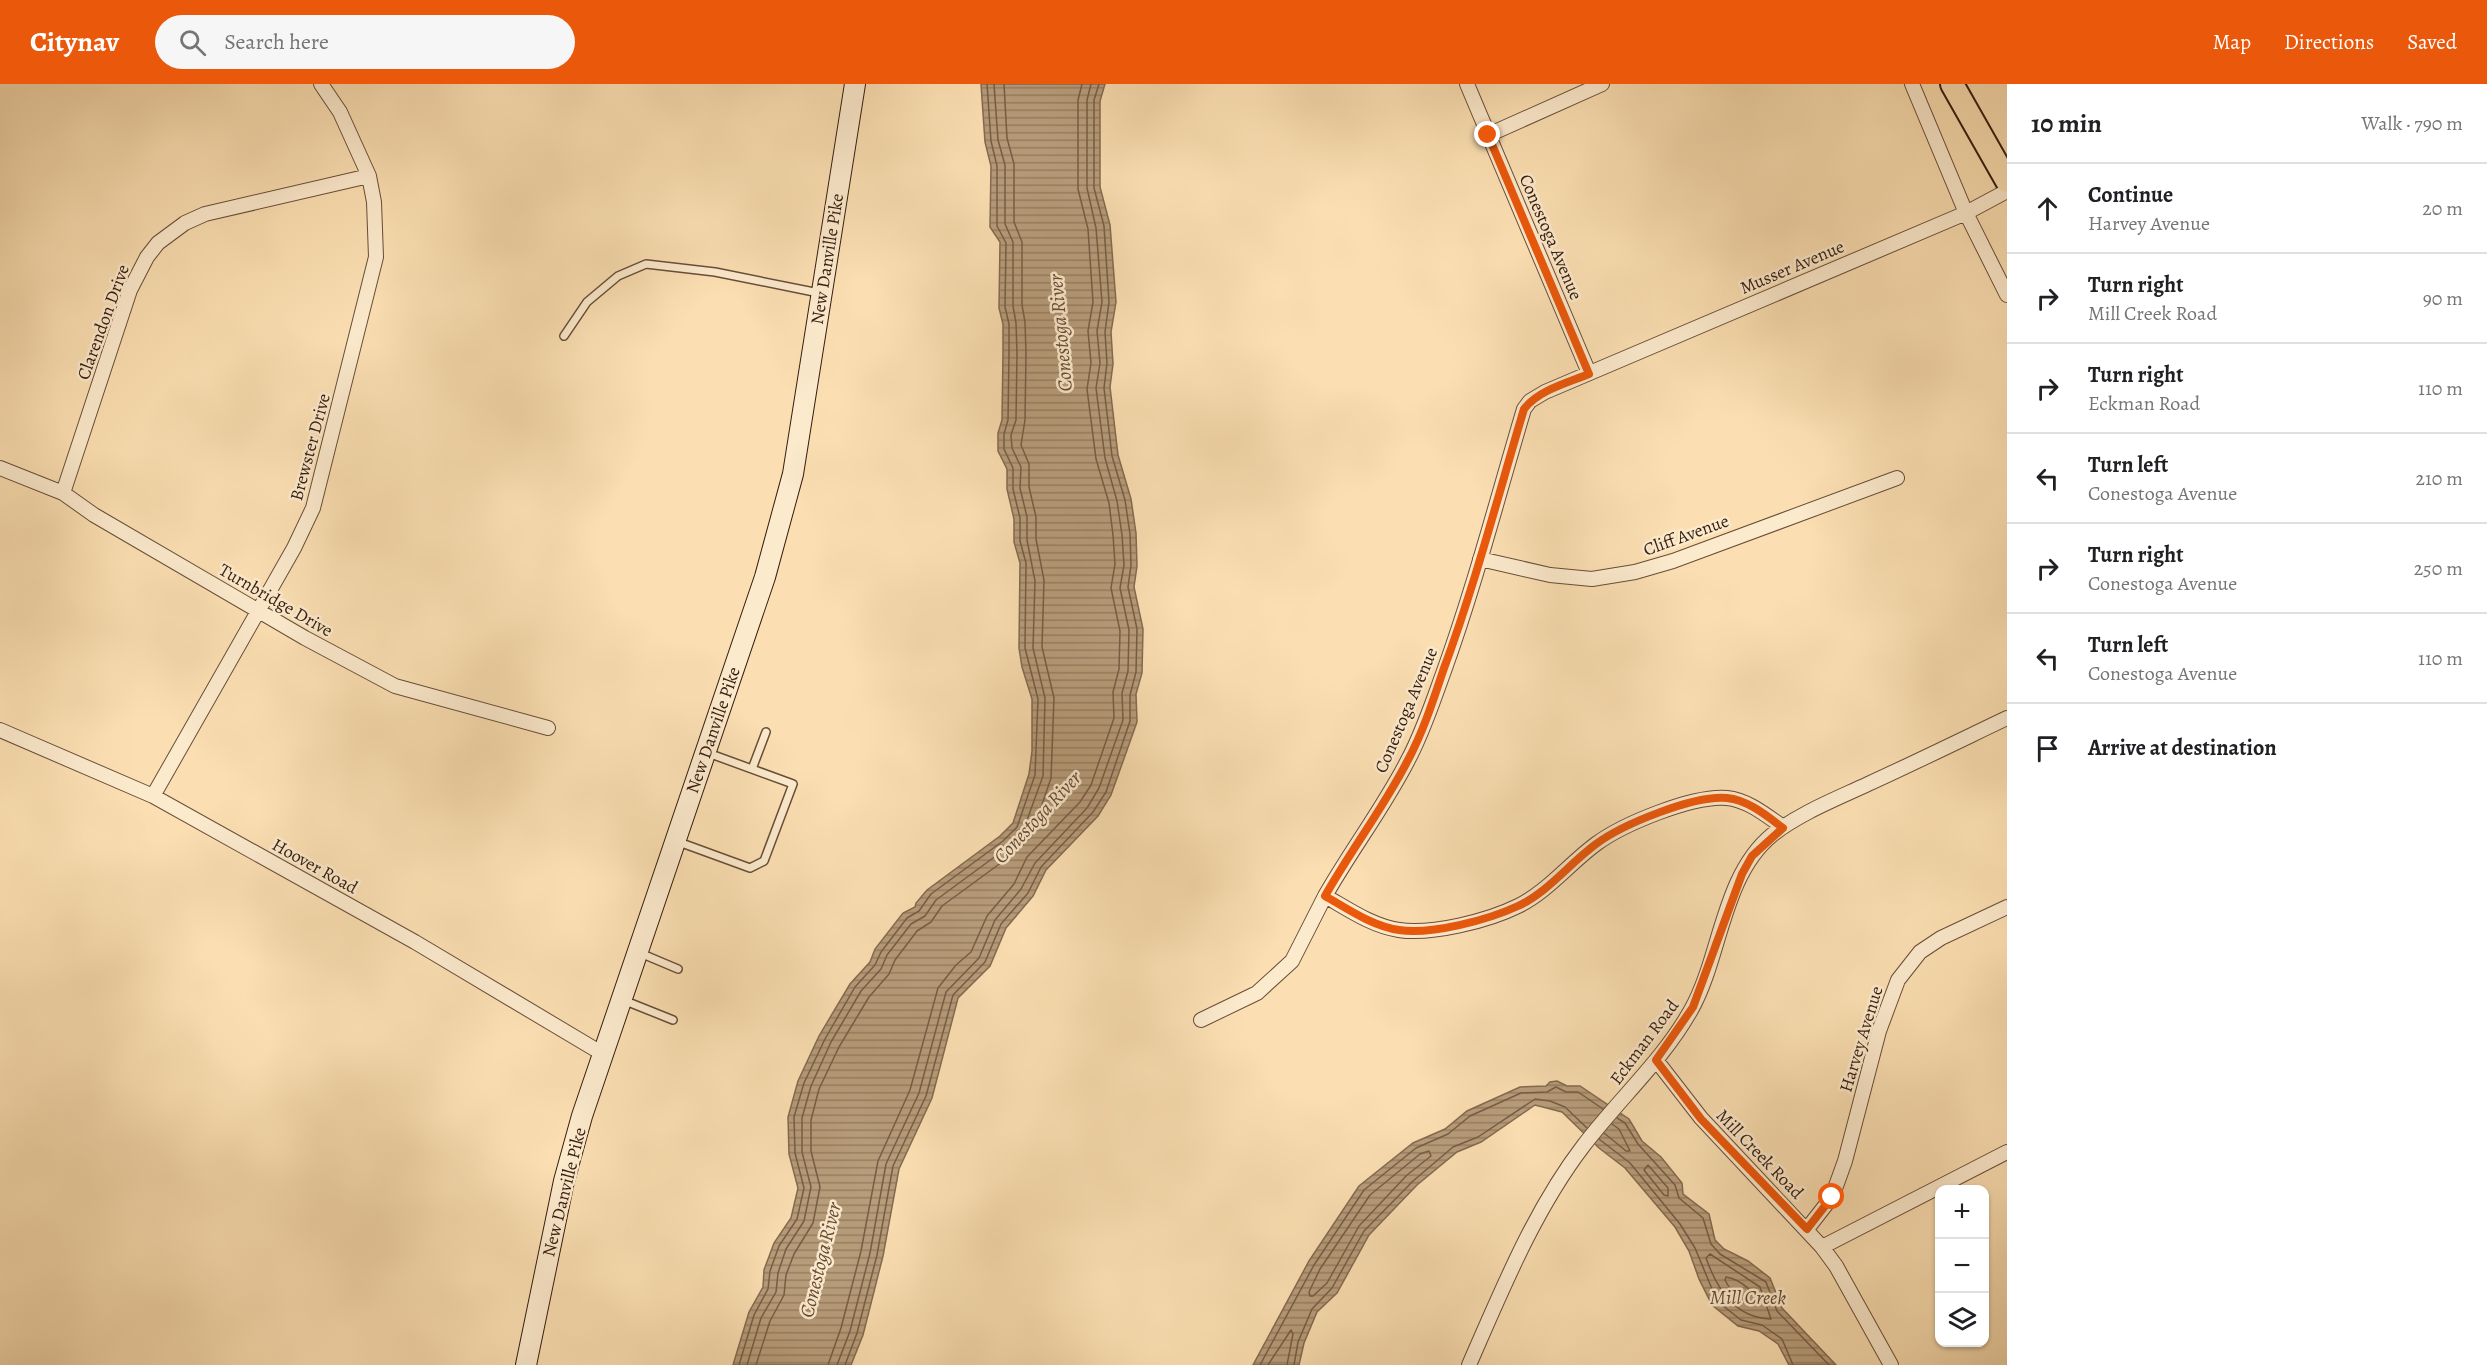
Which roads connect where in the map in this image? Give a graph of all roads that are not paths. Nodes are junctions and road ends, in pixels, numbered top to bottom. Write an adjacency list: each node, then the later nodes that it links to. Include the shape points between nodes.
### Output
1 (321, 84): 8 (street, Brewster Drive, via 340,112)
2 (855, 84): 12 (main road, New Danville Pike)
3 (1467, 84): 7 (street, Conestoga Avenue)
4 (1602, 84): 7 (street)
5 (1912, 84): 11 (street)
6 (1952, 84): 9 (highway)
7 (1488, 135): 15 (street, Conestoga Avenue)
8 (369, 176): 18 (street, Clarendon Drive, via 205,214 184,223 158,243 130,290); 20 (street, Brewster Drive, via 376,257 352,357 313,508)
9 (2007, 181)
10 (2007, 191): 11 (street, Musser Avenue)
11 (1966, 213): 13 (street); 15 (street, Musser Avenue)
12 (821, 294): 14 (lane, via 715,272 646,264 618,276 587,303); 25 (main road, New Danville Pike, via 790,485 765,578)
13 (2007, 295)
14 (564, 336)
15 (1589, 374): 19 (street, Conestoga Avenue, via 1545,392 1524,409)
16 (0, 468): 18 (street, Turnbridge Drive)
17 (1897, 478): 19 (street, Cliff Avenue, via 1635,572 1592,579 1550,575)
18 (63, 493): 20 (street, Turnbridge Drive, via 93,515)
19 (1480, 559): 30 (street, Conestoga Avenue, via 1448,659 1409,759)
20 (258, 610): 22 (street, Turnbridge Drive, via 395,686); 27 (street, Brewster Drive)
21 (2007, 718): 28 (street, Eckman Road)
22 (549, 728)
23 (0, 730): 27 (street, Hoover Road)
24 (766, 732): 26 (lane)
25 (705, 752): 26 (lane); 29 (main road, New Danville Pike)
26 (752, 769): 29 (lane, via 793,784 764,861 750,868)
27 (153, 796): 37 (street, Hoover Road, via 415,942)
28 (1783, 828): 30 (street, via 1748,804 1727,798 1665,811 1623,826 1519,906 1425,930 1380,925); 38 (street, Eckman Road, via 1752,856 1742,874 1693,1007)
29 (676, 841): 32 (main road, New Danville Pike)
30 (1325, 896): 36 (street, Conestoga Avenue, via 1292,961 1257,993)
31 (2007, 908): 40 (street, Harvey Avenue, via 1934,942 1920,952 1898,980 1879,1030 1832,1197)
32 (638, 952): 33 (lane); 34 (main road, New Danville Pike)
33 (678, 969)
34 (621, 999): 35 (lane); 37 (main road, New Danville Pike)
35 (673, 1020)
36 (1201, 1020)
37 (603, 1054): 42 (main road, New Danville Pike, via 564,1181)
38 (1656, 1060): 40 (street, Mill Creek Road, via 1701,1119); 43 (street, Eckman Road, via 1584,1144 1545,1203)
39 (2007, 1152): 41 (street)
40 (1807, 1229): 41 (street, Mill Creek Road)
41 (1822, 1247): 44 (street, Mill Creek Road)
42 (526, 1365)
43 (1469, 1365)
44 (1891, 1365)

